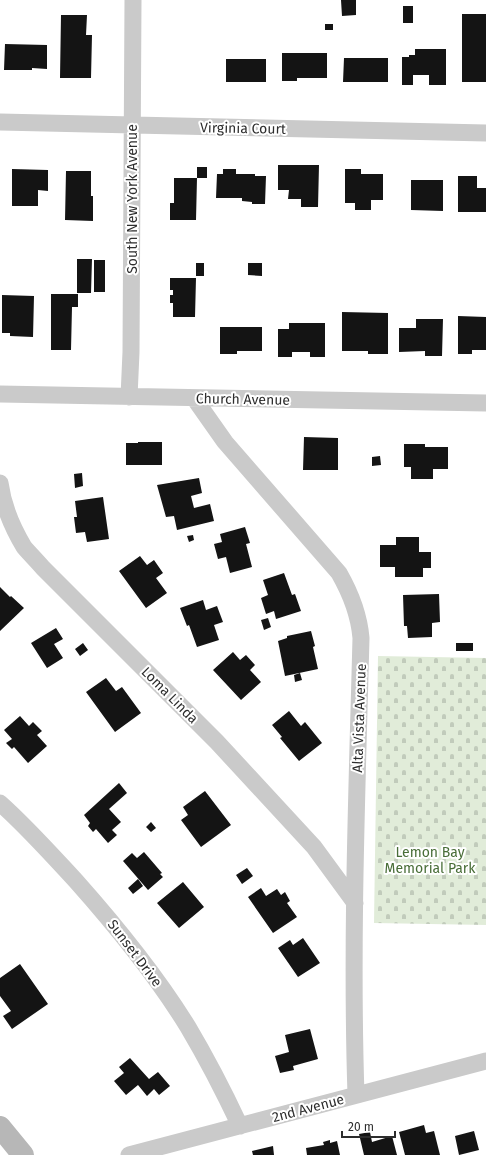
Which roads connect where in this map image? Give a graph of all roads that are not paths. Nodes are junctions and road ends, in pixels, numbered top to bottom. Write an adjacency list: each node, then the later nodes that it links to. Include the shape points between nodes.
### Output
1 (133, 0): 3 (street, South New York Avenue)
2 (0, 122): 3 (street, Virginia Court)
3 (132, 126): 4 (street, Virginia Court); 6 (street, South New York Avenue)
4 (486, 133)
5 (0, 394): 6 (street, Church Avenue)
6 (129, 397): 7 (street, Church Avenue)
7 (194, 398): 8 (street, Church Avenue); 11 (street, Alta Vista Avenue, via 225,442 339,573 357,610 362,638)
8 (486, 403)
9 (0, 482): 11 (street, Loma Linda, via 8,516 25,547 228,754 314,847)
10 (0, 803): 14 (street, Sunset Drive, via 52,855 105,914 148,968 187,1026)
11 (355, 903): 13 (street, Alta Vista Avenue)
12 (486, 1061): 13 (street, 2nd Avenue)
13 (356, 1095): 14 (street, 2nd Avenue)
14 (240, 1126): 17 (street, 2nd Avenue)
15 (0, 1127): 16 (street)
16 (19, 1154)
17 (129, 1155)

